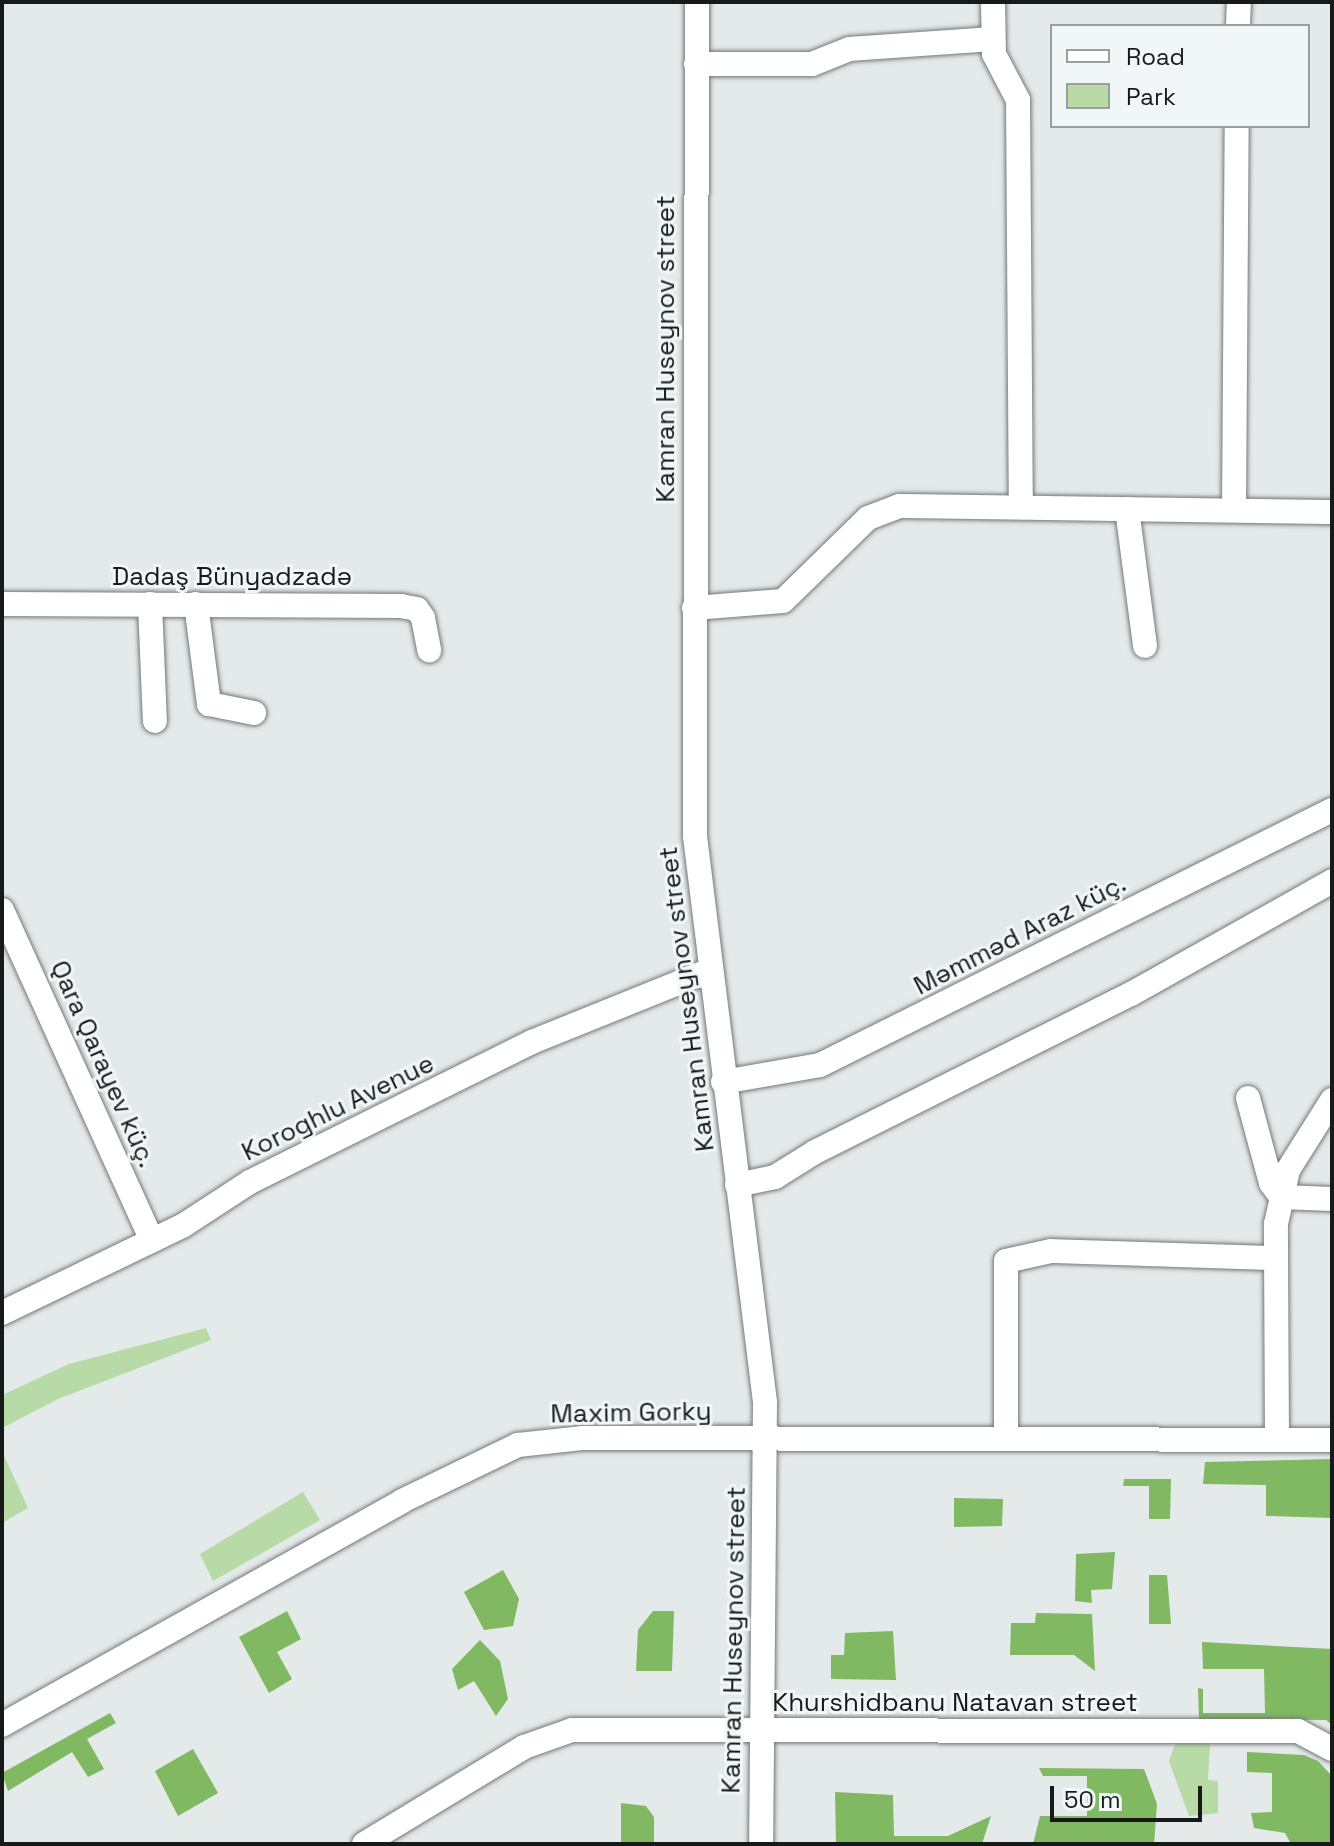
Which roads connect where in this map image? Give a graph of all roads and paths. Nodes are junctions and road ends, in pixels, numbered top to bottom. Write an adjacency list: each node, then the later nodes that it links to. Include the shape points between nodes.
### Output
1 (697, 2): 6 (street, Kamran Huseynov street)
2 (993, 2): 5 (street)
3 (1239, 2): 4 (street)
4 (1238, 24)
5 (993, 39): 6 (street, via 849,49 812,64); 8 (street, via 997,64 1018,100)
6 (696, 64): 15 (street, Kamran Huseynov street)
7 (1237, 128): 10 (street)
8 (1021, 507): 9 (street); 15 (street, via 881,510 783,601)
9 (1127, 509): 10 (street); 16 (street)
10 (1234, 510): 11 (street)
11 (1332, 512)
12 (2, 604): 13 (street, Dadaş Bünyadzadə)
13 (150, 604): 14 (street, Dadaş Bünyadzadə); 19 (street)
14 (196, 604): 17 (street, Dadaş Bünyadzadə, via 417,609); 18 (street, via 209,704)
15 (694, 608): 23 (street, Kamran Huseynov street, via 695,836)
16 (1145, 646)
17 (429, 650)
18 (254, 713)
19 (155, 721)
20 (1332, 810): 24 (street, Məmməd Araz küç., via 820,1065)
21 (1332, 881): 27 (street, via 1131,994 775,1177)
22 (2, 910): 30 (street, Qara Qarayev küç.)
23 (708, 971): 24 (street, Kamran Huseynov street); 30 (street, Koroghlu Avenue, via 532,1042 250,1182)
24 (723, 1082): 27 (street, Kamran Huseynov street)
25 (1248, 1098): 28 (street, via 1271,1183)
26 (1332, 1100): 28 (street, via 1288,1170)
27 (737, 1185): 35 (street, Kamran Huseynov street, via 762,1367)
28 (1281, 1197): 29 (street); 31 (street)
29 (1332, 1199)
30 (152, 1241): 32 (street, Koroghlu Avenue)
31 (1274, 1258): 33 (street, via 1051,1251 1006,1261); 34 (street)
32 (2, 1313)
33 (1006, 1438): 34 (street, Maxim Gorky); 35 (street, Maxim Gorky)
34 (1277, 1439): 36 (street, Maxim Gorky)
35 (764, 1440): 37 (street, Maxim Gorky, via 547,1440 491,1454); 38 (street, Kamran Huseynov street)
36 (1332, 1440)
37 (2, 1725)
38 (762, 1730): 39 (street, Khurshidbanu Natavan street, via 1298,1731); 40 (street, Khurshidbanu Natavan street, via 591,1729 548,1737); 41 (street, Kamran Huseynov street)
39 (1332, 1749)
40 (364, 1844)
41 (761, 1844)

